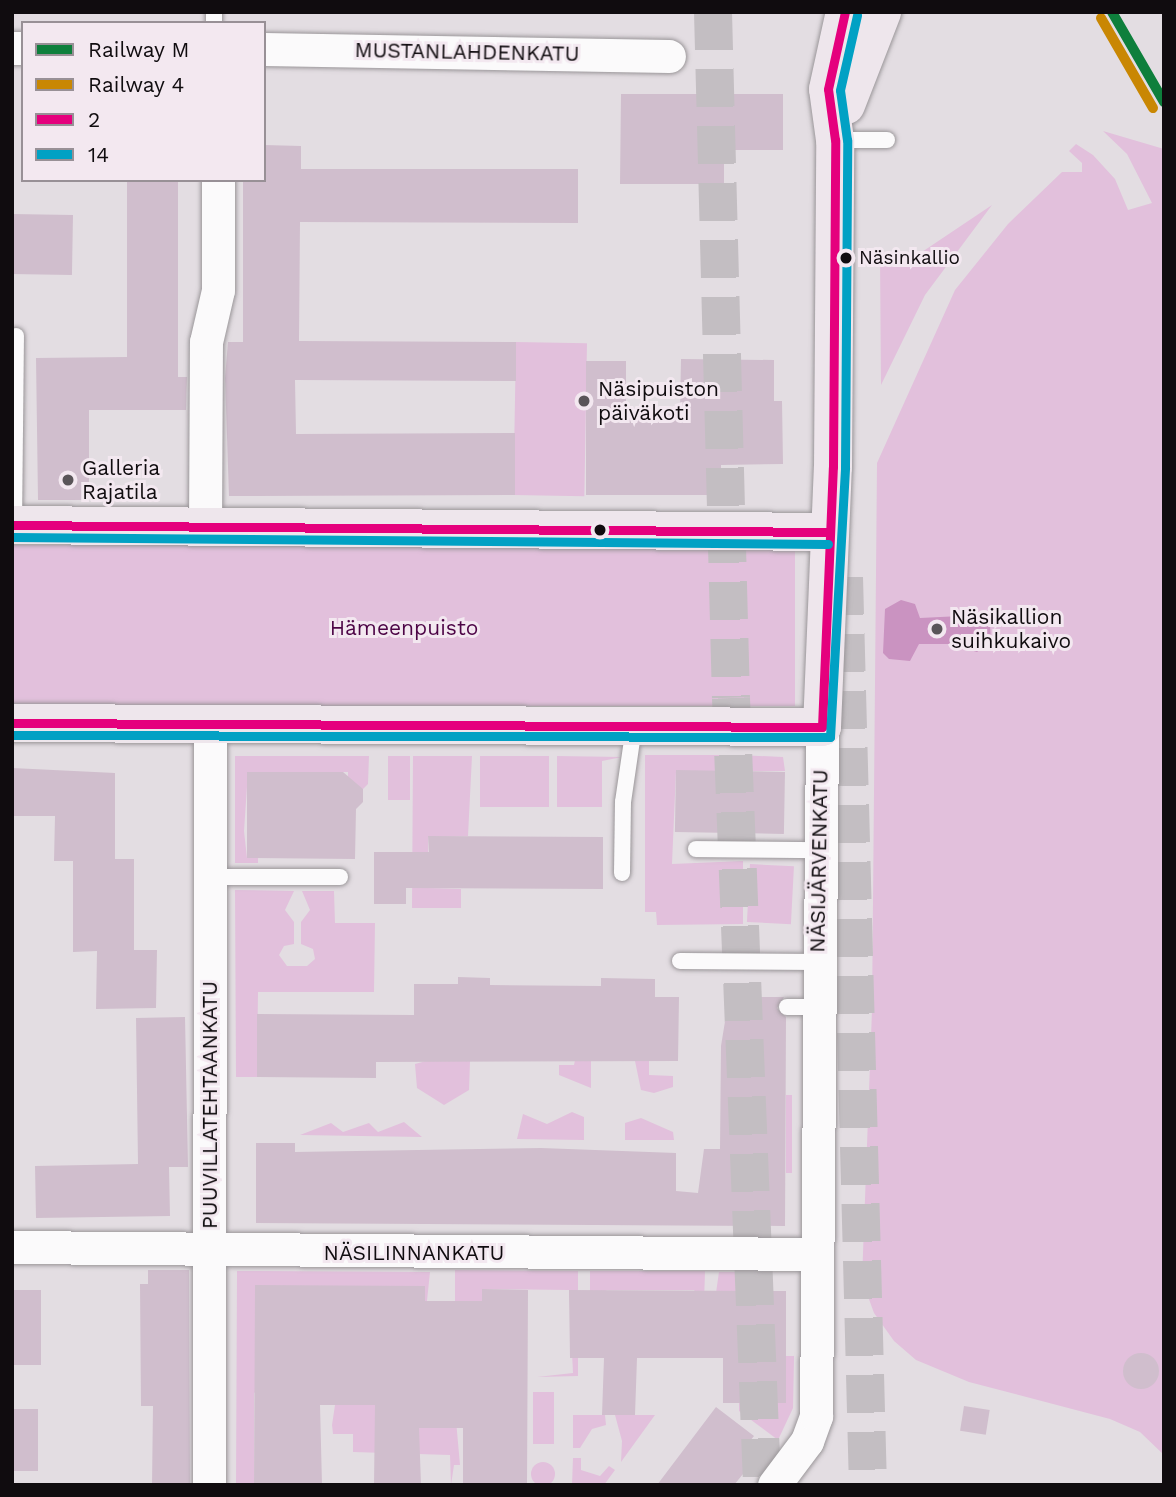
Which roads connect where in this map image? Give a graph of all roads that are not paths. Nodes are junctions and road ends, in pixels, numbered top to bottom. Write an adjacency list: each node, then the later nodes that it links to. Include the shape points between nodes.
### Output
1 (845, 12): 5 (main road, NÄSIJÄRVENKATU, via 828,89)
2 (882, 12): 5 (main road, NÄSIJÄRVENKATU, via 857,68)
3 (266, 49): 4 (street, MUSTANLAHDENKATU)
4 (669, 56)
5 (835, 140): 6 (lane); 11 (main road, NÄSIJÄRVENKATU)
6 (887, 140)
7 (218, 182): 10 (street, via 218,290 206,342)
8 (16, 336): 9 (lane)
9 (13, 525): 10 (main road)
10 (205, 528): 11 (main road)
11 (828, 532): 15 (main road, NÄSIJÄRVENKATU)
12 (12, 723): 13 (main road)
13 (210, 724): 14 (main road); 19 (street, PUUVILLATEHTAANKATU)
14 (634, 726): 15 (main road); 18 (lane, via 623,803)
15 (822, 727): 17 (street, NÄSIJÄRVENKATU)
16 (696, 849): 17 (lane)
17 (818, 850): 22 (street, NÄSIJÄRVENKATU)
18 (622, 873)
19 (210, 877): 20 (lane); 24 (street, PUUVILLATEHTAANKATU)
20 (340, 877)
21 (680, 961): 22 (lane)
22 (817, 962): 25 (street, NÄSIJÄRVENKATU, via 802,1007)
23 (12, 1247): 24 (street, NÄSILINNANKATU)
24 (210, 1250): 25 (street, NÄSILINNANKATU); 26 (street, PUUVILLATEHTAANKATU)
25 (816, 1254): 27 (street, NÄSIJÄRVENKATU, via 814,1426)
26 (209, 1485)
27 (774, 1485)

